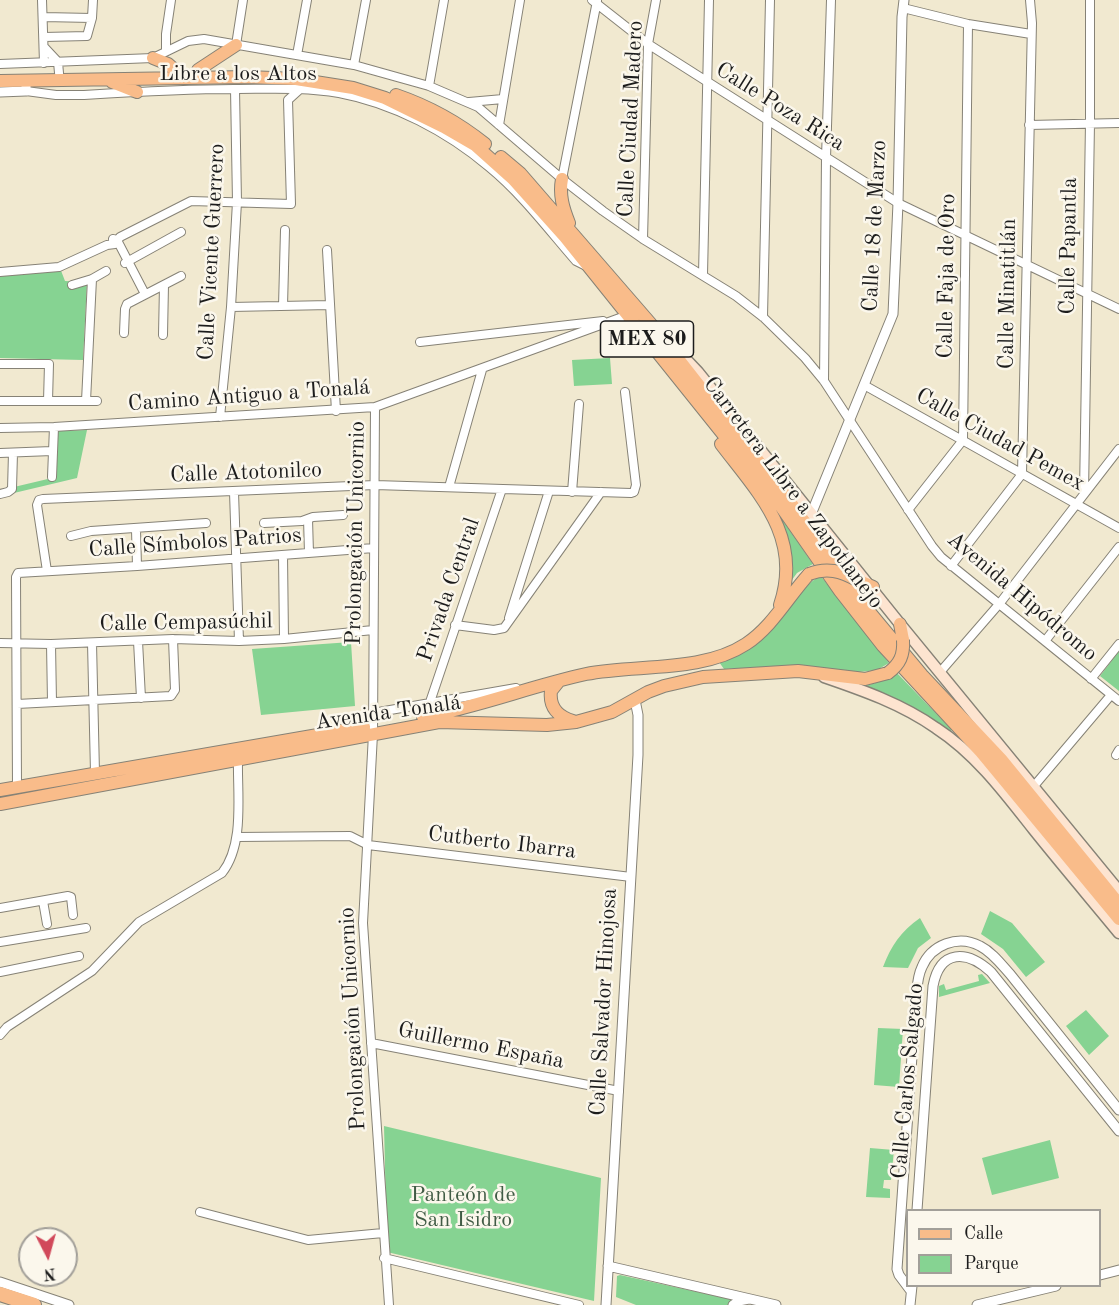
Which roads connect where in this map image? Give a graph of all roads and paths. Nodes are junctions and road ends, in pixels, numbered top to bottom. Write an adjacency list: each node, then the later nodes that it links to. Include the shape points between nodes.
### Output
1 (42, 0): 17 (street)
2 (93, 0): 18 (street)
3 (171, 0): 25 (street)
4 (243, 0): 23 (street)
5 (307, 0): 26 (street)
6 (366, 0): 30 (street)
7 (444, 0): 39 (street)
8 (520, 0): 46 (street)
9 (656, 0): 22 (street, Calle Ciudad Madero)
10 (709, 0): 37 (street)
11 (770, 0): 49 (street)
12 (831, 0): 54 (street)
13 (1030, 0): 20 (street, Calle Minatitlán)
14 (1090, 0): 50 (street, Calle Papantla)
15 (595, 1): 22 (street, Calle Poza Rica); 55 (street)
16 (904, 4): 19 (street); 57 (street, Calle 18 de Marzo)
17 (43, 17): 18 (street); 21 (street)
18 (92, 18): 21 (street, via 87,36)
19 (968, 24): 20 (street); 61 (street, Calle Faja de Oro)
20 (1030, 34): 52 (street, Calle Minatitlán)
21 (44, 37): 24 (street)
22 (648, 44): 37 (street, Calle Poza Rica); 62 (street, Calle Ciudad Madero)
23 (236, 45): 25 (street, via 188,40); 26 (street); 34 (main road)
24 (44, 47): 28 (street); 31 (street)
25 (166, 51): 27 (street)
26 (297, 55): 30 (street)
27 (153, 58): 31 (street); 32 (main road)
28 (44, 63): 29 (street); 31 (street)
29 (0, 64)
30 (354, 65): 39 (street)
31 (58, 68): 32 (main road, Carretera Libre a Zapotlanejo / MEX 80); 33 (main road, Carretera Libre a Zapotlanejo / MEX 80)
32 (176, 71): 34 (main road, Carretera Libre a Zapotlanejo / MEX 80)
33 (0, 74)
34 (195, 79): 35 (main road, Carretera Libre a Zapotlanejo / MEX 80); 41 (street, Libre a los Altos); 43 (main road, Carretera Libre a Zapotlanejo / MEX 80, via 296,80); 44 (street, Libre a los Altos); 60 (main road, Carretera Libre a Zapotlanejo / MEX 80, via 297,71 354,81 416,102 473,134 520,173)
35 (106, 80): 38 (main road, Carretera Libre a Zapotlanejo / MEX 80); 44 (main road)
36 (0, 81): 38 (main road, Carretera Libre a Zapotlanejo / MEX 80)
37 (708, 84): 49 (street, Calle Poza Rica); 69 (street)
38 (26, 86): 44 (street, Libre a los Altos, via 56,95); 45 (street, Carretera Libre a Zapotlanejo)
39 (429, 86): 48 (street)
40 (269, 88): 41 (street, Libre a los Altos); 42 (street, Libre a los Altos); 47 (street)
41 (235, 89): 56 (street, Calle Vicente Guerrero)
42 (300, 89): 43 (street, Libre a los Altos); 47 (street)
43 (340, 89): 81 (main road, Carretera Libre a Zapotlanejo / MEX 80, via 353,88 386,98 475,145 513,179 565,237)
44 (137, 92)
45 (0, 93)
46 (502, 99): 48 (street); 53 (street)
47 (288, 100): 56 (street, via 291,204)
48 (469, 102): 53 (street, Avenida Hipódromo)
49 (767, 120): 54 (street, Calle Poza Rica); 80 (street)
50 (1090, 123): 51 (street); 52 (street); 74 (street, Calle Papantla)
51 (1119, 123)
52 (1029, 124): 66 (street, Calle Minatitlán)
53 (499, 125): 55 (street, Avenida Hipódromo)
54 (826, 158): 57 (street, Calle Poza Rica); 89 (street)
55 (562, 179): 60 (main road, via 562,202); 62 (street, Avenida Hipódromo)
56 (237, 202): 63 (street, via 187,202); 78 (street, Calle Vicente Guerrero)
57 (898, 203): 61 (street, Calle Poza Rica); 90 (street, Calle 18 de Marzo, via 893,314)
58 (285, 230): 77 (street)
59 (181, 232): 65 (street)
60 (573, 232): 83 (main road, Carretera Libre a Zapotlanejo / MEX 80)
61 (965, 234): 66 (street, Calle Poza Rica); 103 (street, Calle Faja de Oro)
62 (643, 239): 69 (street, Avenida Hipódromo)
63 (116, 242): 65 (street); 67 (street, via 59,267)
64 (327, 250): 76 (street)
65 (127, 262): 75 (street)
66 (1027, 264): 74 (street, Calle Poza Rica); 108 (street, Calle Minatitlán)
67 (0, 270)
68 (106, 271): 71 (street)
69 (703, 275): 80 (street, Avenida Hipódromo)
70 (181, 276): 73 (street)
71 (92, 279): 72 (street); 94 (street)
72 (72, 285)
73 (164, 285): 75 (street); 85 (street)
74 (1086, 292): 79 (street, Calle Poza Rica); 118 (street, Calle Papantla)
75 (144, 295): 84 (street, via 126,306)
76 (330, 305): 77 (street); 98 (street)
77 (282, 306): 78 (street)
78 (231, 307): 99 (street, Calle Vicente Guerrero)
79 (1119, 309)
80 (764, 317): 89 (street, Avenida Hipódromo)
81 (630, 318): 82 (street, Camino Antiguo a Tonalá); 139 (main road, via 774,517 787,558 784,591); 176 (main road, Carretera Libre a Zapotlanejo / MEX 80, via 780,506 883,646 981,752)
82 (616, 320): 86 (street); 88 (street, Camino Antiguo a Tonalá)
83 (650, 323): 121 (main road, Carretera Libre a Zapotlanejo, via 698,372); 180 (main road, Carretera Libre a Zapotlanejo / MEX 80, via 788,499 867,609 1000,759)
84 (124, 333)
85 (163, 335)
86 (420, 342)
87 (0, 364): 93 (street, via 49,364)
88 (482, 370): 97 (street, Camino Antiguo a Tonalá); 111 (street, Privada Central)
89 (824, 381): 100 (street, Avenida Hipódromo)
90 (864, 385): 100 (street, Calle 18 de Marzo); 103 (street, Calle Ciudad Pemex)
91 (625, 392): 116 (street, Calle Atotonilco, via 636,485 634,492 628,494)
92 (0, 401): 93 (street)
93 (48, 401): 94 (street)
94 (86, 401): 95 (street)
95 (97, 401)
96 (579, 404): 115 (street)
97 (375, 407): 98 (street, Camino Antiguo a Tonalá); 110 (street, Prolongación Unicornio)
98 (336, 411): 99 (street, Camino Antiguo a Tonalá)
99 (220, 417): 101 (street, Camino Antiguo a Tonalá)
100 (849, 423): 120 (street, Avenida Hipódromo); 121 (street, Calle 18 de Marzo)
101 (54, 427): 102 (street, Camino Antiguo a Tonalá); 105 (street)
102 (0, 428)
103 (963, 440): 108 (street, Calle Ciudad Pemex); 120 (street)
104 (1119, 449): 118 (street)
105 (52, 451): 107 (street); 109 (street)
106 (0, 453): 107 (street)
107 (13, 453): 117 (street, via 12,489)
108 (1022, 474): 119 (street, Calle Ciudad Pemex); 135 (street)
109 (52, 477)
110 (375, 485): 111 (street, Calle Atotonilco); 114 (street, Calle Atotonilco); 130 (street, Prolongación Unicornio)
111 (449, 487): 112 (street, Calle Atotonilco)
112 (502, 489): 113 (street, Calle Atotonilco); 141 (street, Privada Central)
113 (549, 491): 115 (street, Calle Atotonilco); 142 (street)
114 (234, 492): 133 (street); 136 (street, Calle Atotonilco, via 39,500)
115 (572, 492): 116 (street, Calle Atotonilco)
116 (601, 492): 142 (street)
117 (0, 494)
118 (1084, 494): 119 (street)
119 (1077, 504): 126 (street, Calle Ciudad Pemex); 138 (street)
120 (908, 510): 135 (street, Avenida Hipódromo)
121 (812, 512): 137 (main road, Carretera Libre a Zapotlanejo)
122 (343, 514): 123 (street)
123 (308, 519): 125 (street); 131 (street)
124 (206, 523): 127 (street)
125 (264, 523)
126 (1119, 528)
127 (136, 530): 128 (street, via 91,531); 134 (street)
128 (71, 536)
129 (1119, 547): 148 (street)
130 (374, 548): 131 (street, Calle Símbolos Patrios); 143 (street, Prolongación Unicornio)
131 (309, 553): 132 (street, Calle Símbolos Patrios)
132 (283, 555): 133 (street, Calle Símbolos Patrios); 145 (street)
133 (237, 559): 134 (street, Calle Símbolos Patrios); 147 (street)
134 (137, 566): 136 (street, Calle Símbolos Patrios)
135 (951, 566): 138 (street, Avenida Hipódromo)
136 (47, 571): 153 (street, Calle Símbolos Patrios, via 18,573 16,577)
137 (873, 587): 139 (main road, Avenida Tonalá, bridge, via 833,570 821,570 809,574); 140 (main road, Carretera Libre a Zapotlanejo)
138 (1000, 603): 148 (street, Avenida Hipódromo); 154 (street)
139 (774, 617): 157 (main road, Avenida Tonalá, via 744,645 708,660 588,674)
140 (900, 624): 154 (main road, Carretera Libre a Zapotlanejo); 155 (main road, Avenida Tonalá, bridge, via 901,658 888,673 865,678)
141 (455, 625): 142 (street, via 498,630); 164 (street, Privada Central)
142 (507, 626)
143 (373, 630): 145 (street, Calle Cempasúchil); 167 (street, Prolongación Unicornio)
144 (174, 639): 146 (street, Calle Cempasúchil); 147 (street, Calle Cempasúchil); 159 (street, via 173,694)
145 (284, 639): 147 (street, Calle Cempasúchil)
146 (138, 641): 150 (street, Calle Cempasúchil); 159 (street)
147 (239, 641)
148 (1045, 641): 156 (street, Avenida Hipódromo)
149 (0, 643): 153 (street, Calle Cempasúchil)
150 (92, 643): 151 (street, Calle Cempasúchil); 160 (street)
151 (51, 644): 153 (street, Calle Cempasúchil); 163 (street)
152 (1119, 644): 156 (street)
153 (16, 645): 165 (street)
154 (941, 672): 170 (main road, Carretera Libre a Zapotlanejo)
155 (815, 674): 161 (main road, Avenida Tonalá, via 798,671 703,677 664,686); 186 (main road, via 908,711 966,751)
156 (1091, 679): 158 (street, Avenida Hipódromo)
157 (555, 682): 164 (street); 166 (main road, via 551,705 559,715); 167 (main road, Avenida Tonalá, via 435,715)
158 (1112, 695): 162 (street, Avenida Hipódromo); 170 (street)
159 (141, 698): 160 (street)
160 (94, 699): 163 (street); 169 (street)
161 (635, 700): 166 (main road, Avenida Tonalá, via 612,712); 177 (street, Calle Salvador Hinojosa, via 638,755)
162 (1119, 701)
163 (52, 702): 165 (street)
164 (430, 702): 167 (street)
165 (18, 704): 171 (street)
166 (576, 722): 167 (main road, Avenida Tonalá)
167 (373, 724): 168 (main road, Avenida Tonalá); 169 (main road, Avenida Tonalá); 175 (street, Prolongación Unicornio)
168 (238, 758): 173 (main road, Avenida Tonalá); 174 (street)
169 (95, 773): 171 (main road, Avenida Tonalá)
170 (1034, 786): 178 (main road, Carretera Libre a Zapotlanejo)
171 (17, 787): 172 (main road, Avenida Tonalá)
172 (0, 790)
173 (0, 804)
174 (237, 837): 175 (street, Cutberto Ibarra, via 350,836); 190 (street, via 230,863 222,873 139,922 92,971)
175 (368, 845): 177 (street, Cutberto Ibarra); 192 (street, Prolongación Unicornio, via 363,923)
176 (1079, 870): 183 (main road, Carretera Libre a Zapotlanejo / MEX 80); 186 (main road)
177 (631, 877): 193 (street, Calle Salvador Hinojosa)
178 (1118, 889)
179 (42, 901): 181 (street); 182 (street, via 70,896); 184 (street)
180 (1119, 904)
181 (0, 908)
182 (73, 915)
183 (1119, 919)
184 (47, 924)
185 (86, 928): 187 (street)
186 (1119, 932)
187 (0, 942)
188 (79, 956): 189 (street)
189 (0, 972)
190 (3, 1028): 191 (street)
191 (0, 1035)
192 (371, 1043): 193 (street, Guillermo España); 198 (street, Prolongación Unicornio)
193 (619, 1091): 200 (street, Calle Salvador Hinojosa)
194 (1119, 1110): 204 (street, via 992,954 968,941 954,941 935,949 922,965 918,978 897,1269)
195 (1119, 1131): 196 (street, Calle Carlos Salgado, via 991,972 971,958 951,958 938,969 932,999)
196 (917, 1209)
197 (200, 1212): 198 (street, via 308,1240)
198 (382, 1233): 199 (street, Prolongación Unicornio)
199 (384, 1258): 211 (street, Prolongación Unicornio); 212 (street)
200 (608, 1266): 208 (street); 213 (street, Calle Salvador Hinojosa)
201 (1119, 1270): 202 (street)
202 (1101, 1275)
203 (0, 1282): 210 (street)
204 (906, 1283)
205 (1052, 1287): 217 (street)
206 (911, 1288): 216 (street)
207 (0, 1294): 209 (highway)
208 (751, 1299): 214 (street); 215 (street)
209 (34, 1305)
210 (69, 1305)
211 (389, 1305)
212 (579, 1305)
213 (606, 1305)
214 (734, 1305)
215 (776, 1305)
216 (910, 1305)
217 (977, 1305)

